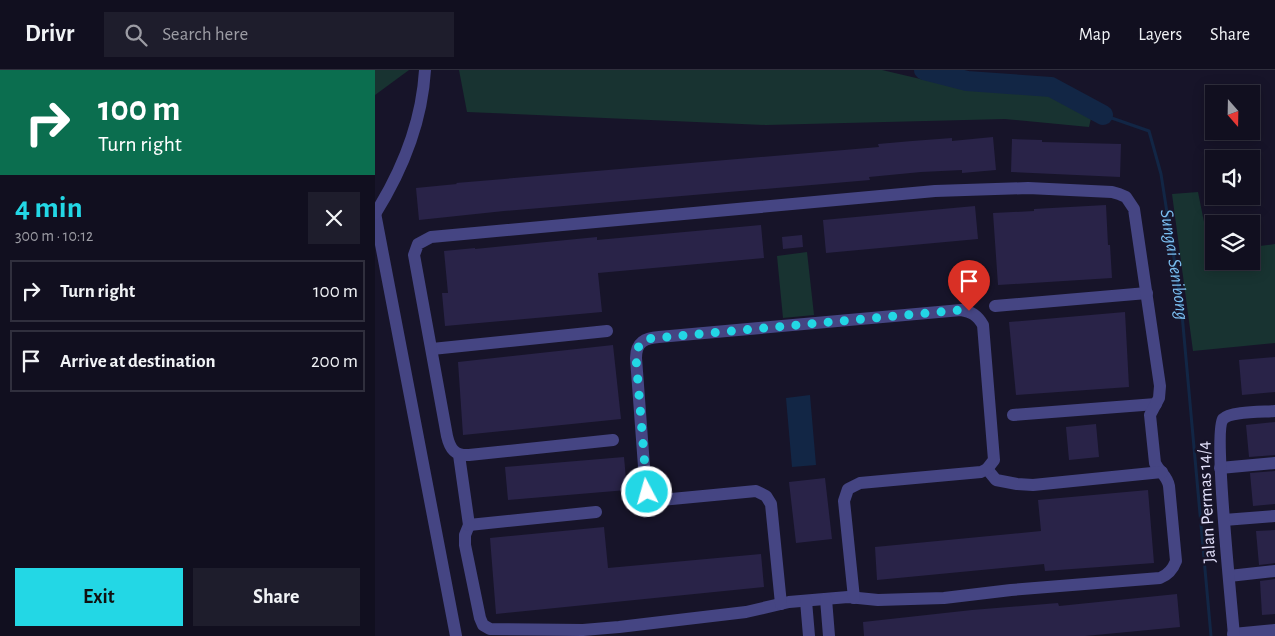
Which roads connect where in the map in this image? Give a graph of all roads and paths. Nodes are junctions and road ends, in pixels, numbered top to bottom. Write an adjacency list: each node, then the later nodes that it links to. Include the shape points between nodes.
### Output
1 (425, 70): 2 (street, via 408,149 388,194)
2 (375, 213): 28 (street)
3 (1147, 293): 4 (street); 6 (street, via 1134,210 1129,200 1119,194 1028,188 890,195 427,238 418,244 415,255); 7 (street, via 1161,386)
4 (995, 306)
5 (607, 331): 6 (street)
6 (432, 349): 11 (street, via 449,445)
7 (1156, 404): 9 (street); 15 (street, via 1150,415 1155,463)
8 (1275, 411): 13 (street, Jalan Permas 14/4, via 1229,415 1222,420)
9 (1013, 415)
10 (613, 440): 11 (street)
11 (459, 455): 19 (street)
12 (1275, 463): 13 (street)
13 (1220, 468): 18 (street, Jalan Permas 14/4)
14 (987, 469): 15 (street, via 996,480 1025,484); 22 (street, via 860,483 848,489 844,501); 25 (street, via 992,465 995,454 983,325 969,311 659,336 641,341 636,358 648,496 661,500 756,491 766,496 771,504)
15 (1162, 472): 22 (street, via 1169,486 1176,558 1174,567 1164,577 944,598)
16 (596, 512): 19 (street)
17 (1275, 516): 18 (street)
18 (1225, 520): 21 (street, Jalan Permas 14/4)
19 (469, 525): 25 (street, via 465,545 480,618 483,626 488,628 556,630 619,627 746,612)
20 (1275, 571): 21 (street)
21 (1229, 576): 27 (street, Jalan Permas 14/4)
22 (854, 598): 23 (street)
23 (826, 599): 24 (street); 30 (street)
24 (806, 601): 25 (street); 29 (street)
25 (781, 604)
26 (1275, 630): 27 (street)
27 (1233, 635)
28 (456, 636)
29 (809, 636)
30 (829, 636)

